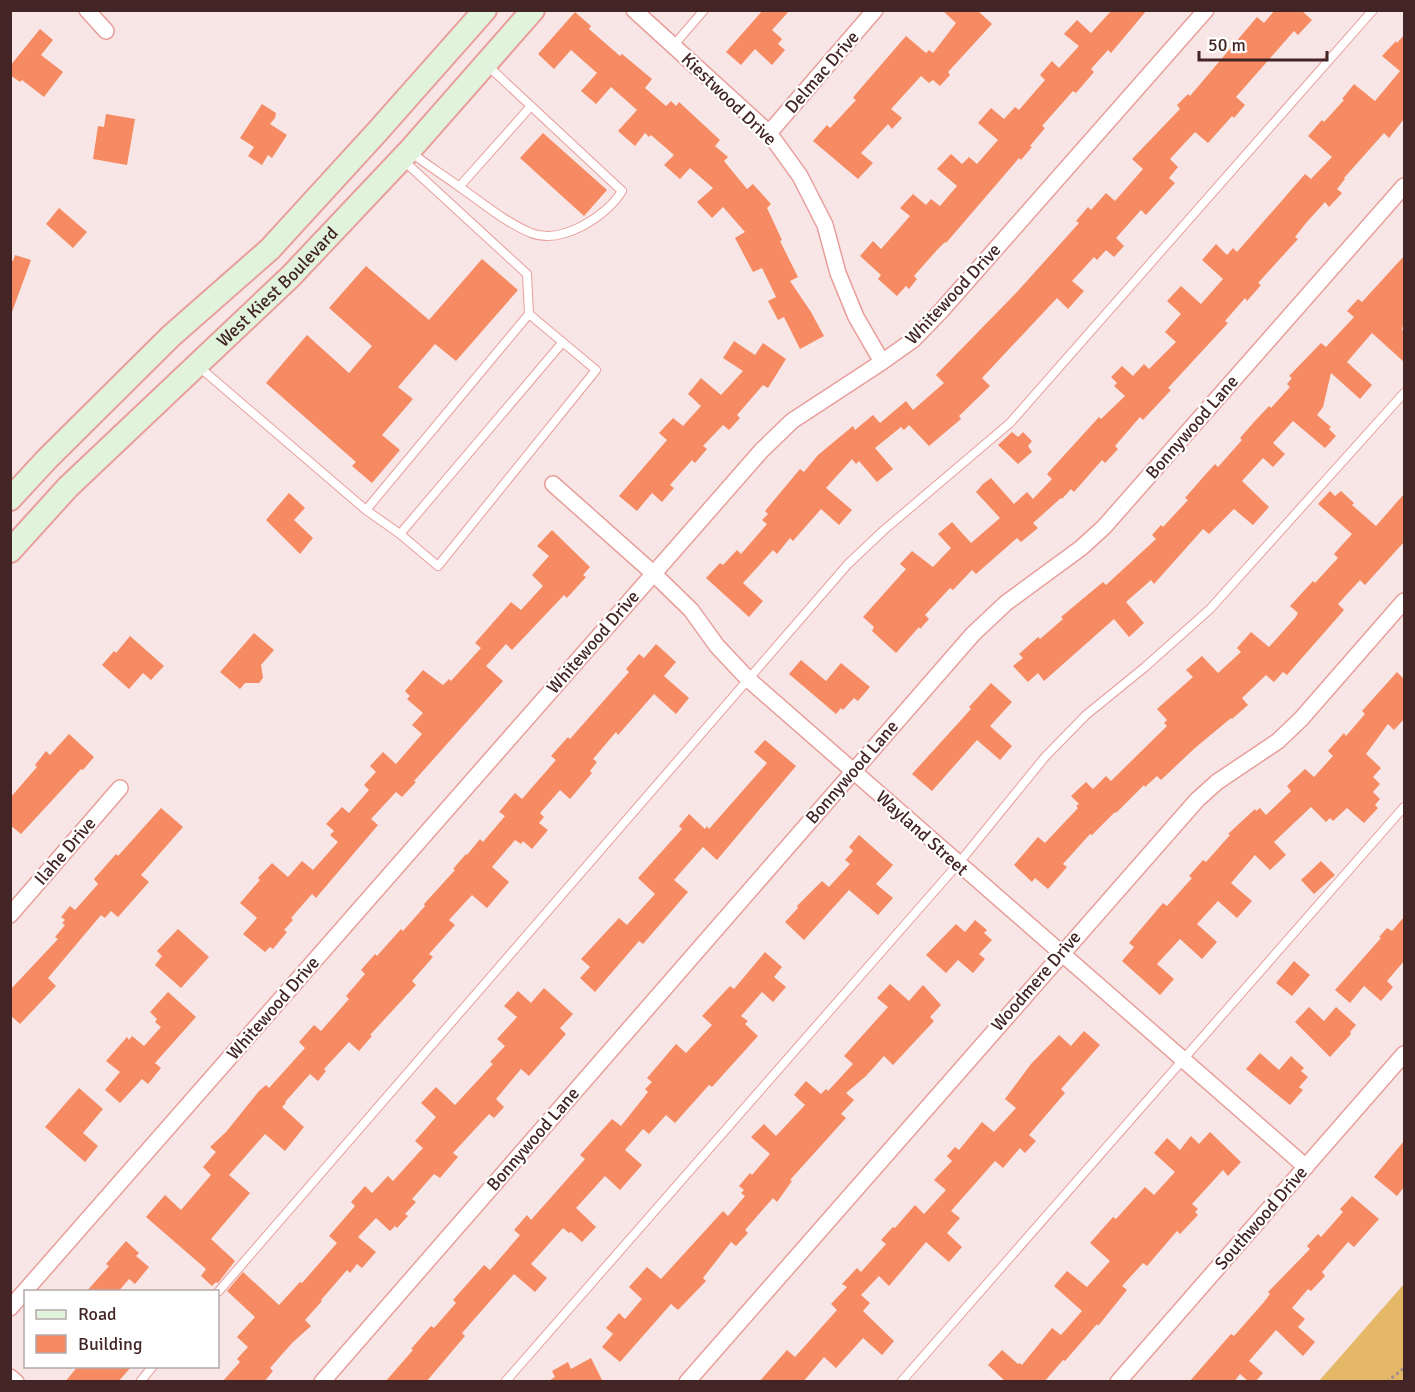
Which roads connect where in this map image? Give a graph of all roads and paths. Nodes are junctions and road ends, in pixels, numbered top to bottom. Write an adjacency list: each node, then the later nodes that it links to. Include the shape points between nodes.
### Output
1 (87, 10): 9 (street)
2 (485, 10): 13 (main road, West Kiest Boulevard)
3 (533, 10): 11 (main road, West Kiest Boulevard)
4 (634, 10): 10 (street, Kiestwood Drive)
5 (704, 10): 10 (lane)
6 (875, 10): 14 (street, Delmac Drive)
7 (1206, 10): 21 (street, Whitewood Drive, via 941,311 914,340)
8 (1373, 10): 31 (lane, via 1010,423 848,564)
9 (106, 31)
10 (674, 45): 14 (street, Kiestwood Drive)
11 (486, 64): 12 (lane); 15 (main road, West Kiest Boulevard)
12 (531, 106): 16 (lane); 16 (lane, via 622,191 617,200 588,225 560,234 534,234 505,219)
13 (377, 132): 15 (main road); 19 (main road, West Kiest Boulevard, via 270,249)
14 (769, 133): 21 (street, Kiestwood Drive, via 800,176 825,225 838,273 856,317)
15 (406, 155): 16 (lane); 18 (lane, via 527,274); 22 (main road, West Kiest Boulevard, via 291,276)
16 (460, 186)
17 (1404, 186): 32 (street, Bonnywood Lane, via 1104,526 973,634)
18 (529, 314): 20 (lane); 26 (lane)
19 (171, 336): 22 (main road); 25 (main road, West Kiest Boulevard)
20 (562, 343): 27 (lane); 27 (lane, via 596,370 438,566)
21 (882, 362): 29 (street, Whitewood Drive, via 792,422 762,450)
22 (197, 365): 26 (lane); 28 (main road, West Kiest Boulevard, via 68,486)
23 (1404, 393): 35 (lane, via 1210,609 1086,715 1045,757)
24 (554, 484): 29 (street, Wayland Street)
25 (10, 499)
26 (366, 510): 27 (lane)
27 (400, 534)
28 (10, 551)
29 (653, 573): 31 (street, Wayland Street, via 691,610); 41 (street, Whitewood Drive)
30 (1404, 601): 37 (street, Woodmere Drive, via 1301,719 1278,741 1197,800)
31 (748, 679): 32 (street, Wayland Street); 42 (lane)
32 (853, 771): 35 (street, Wayland Street); 50 (street, Bonnywood Lane)
33 (120, 788): 36 (street, Ilahe Drive)
34 (1404, 807): 39 (lane)
35 (958, 864): 37 (street, Wayland Street); 51 (lane)
36 (10, 915)
37 (1060, 953): 39 (street, Wayland Street); 52 (street, Woodmere Drive)
38 (1404, 1054): 40 (street, Southwood Drive)
39 (1182, 1059): 40 (street, Wayland Street); 53 (lane)
40 (1306, 1167): 54 (street, Southwood Drive)
41 (26, 1290)
42 (219, 1291)
43 (24, 1292): 44 (street, Whitewood Drive)
44 (10, 1308)
45 (151, 1368): 49 (lane)
46 (1404, 1368): 55 (path)
47 (10, 1377): 48 (street)
48 (16, 1382)
49 (140, 1382)
50 (322, 1382)
51 (505, 1382)
52 (687, 1382)
53 (901, 1382)
54 (1118, 1382)
55 (1387, 1382)

